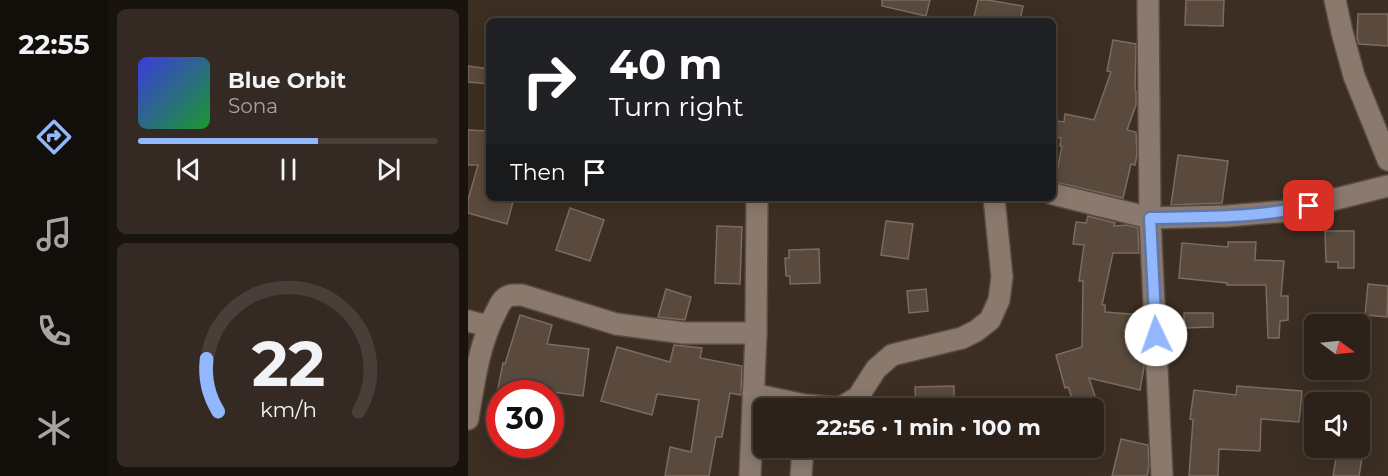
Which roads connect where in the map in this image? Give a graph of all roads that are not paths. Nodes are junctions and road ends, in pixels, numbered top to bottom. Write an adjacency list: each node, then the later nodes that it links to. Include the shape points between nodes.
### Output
1 (1148, 0): 8 (street)
2 (1335, 0): 3 (street, via 1354,76)
3 (1388, 160)
4 (1388, 186): 8 (street, via 1288,210)
5 (1056, 195): 8 (street)
6 (757, 201): 10 (street)
7 (994, 201): 13 (street, via 1002,278 999,300 990,320 962,338 892,355 876,369)
8 (1150, 218): 18 (street)
9 (478, 324): 10 (street, via 506,296 514,294 616,324 684,333); 14 (street)
10 (756, 333): 11 (street)
11 (753, 394): 12 (street); 16 (street)
12 (770, 398)
13 (856, 398)
14 (468, 419)
15 (802, 458): 17 (street)
16 (750, 476)
17 (801, 476)
18 (1162, 476)

